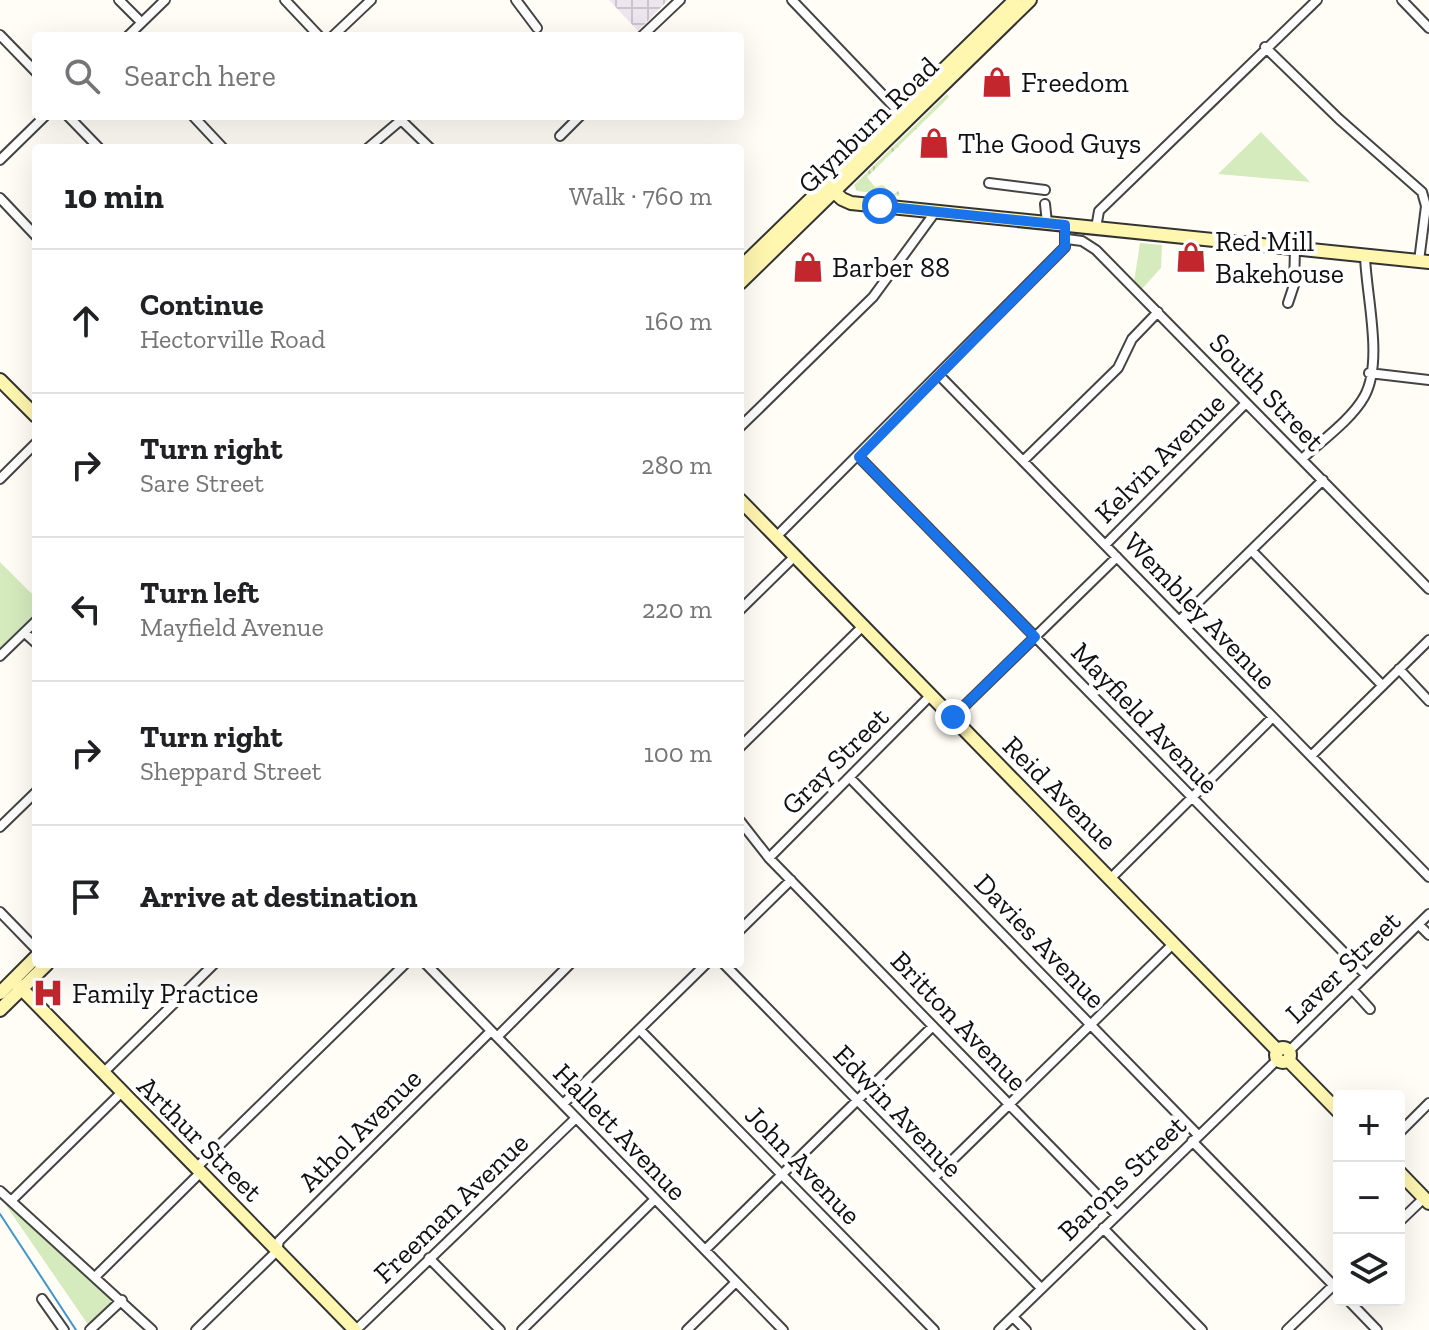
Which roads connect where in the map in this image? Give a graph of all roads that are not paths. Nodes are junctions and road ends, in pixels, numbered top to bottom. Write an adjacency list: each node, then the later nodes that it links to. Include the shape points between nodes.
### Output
1 (119, 0): 12 (street)
2 (165, 0): 12 (street)
3 (285, 0): 16 (street)
4 (371, 0): 17 (street)
5 (516, 0): 13 (street)
6 (680, 0): 18 (street)
7 (792, 0): 22 (street)
8 (1015, 0): 22 (street, Glynburn Road)
9 (1029, 0): 22 (street, Glynburn Road)
10 (1317, 0): 20 (street)
11 (1402, 0): 14 (street)
12 (141, 22): 15 (street)
13 (537, 28)
14 (1429, 28)
15 (132, 32)
16 (312, 32)
17 (337, 32)
18 (646, 32)
19 (0, 35): 21 (street)
20 (1265, 47): 41 (street, via 1099,211); 46 (street, via 1422,192)
21 (32, 68)
22 (904, 117): 36 (street, Glynburn Road)
23 (41, 120): 34 (street)
24 (72, 120): 30 (street)
25 (197, 120): 31 (street)
26 (397, 120): 32 (street)
27 (401, 120): 33 (street)
28 (576, 120): 29 (street)
29 (560, 136)
30 (95, 144)
31 (219, 144)
32 (372, 144)
33 (426, 144)
34 (0, 160)
35 (989, 183): 37 (street)
36 (831, 188): 39 (street, via 851,203); 47 (street, Glynburn Road); 48 (street, Glynburn Road)
37 (1045, 190)
38 (0, 198): 42 (street)
39 (936, 211): 40 (street); 57 (street, via 883,286)
40 (1065, 225): 41 (street); 43 (street)
41 (1096, 228): 44 (street)
42 (32, 232)
43 (1067, 239): 50 (street, South Street, via 1096,250); 52 (street)
44 (1295, 249): 45 (street); 49 (street)
45 (1365, 256): 46 (street); 51 (street, via 1373,327)
46 (1424, 262)
47 (744, 264)
48 (744, 279)
49 (1288, 303)
50 (1158, 312): 55 (street, South Street); 61 (street, via 1132,339 1118,368)
51 (1369, 373): 54 (street); 60 (street, via 1362,400)
52 (940, 376): 59 (street); 61 (street, Wembley Avenue)
53 (0, 380): 56 (street)
54 (1429, 380)
55 (1246, 403): 60 (street, South Street); 66 (street, Kelvin Avenue)
56 (32, 412)
57 (744, 423)
58 (32, 447): 62 (street)
59 (859, 457): 65 (street); 76 (street, Mayfield Avenue)
60 (1302, 459): 63 (street, South Street)
61 (1023, 461): 66 (street, Wembley Avenue)
62 (0, 479)
63 (1323, 480): 67 (street); 70 (street, South Street)
64 (744, 504): 65 (street, Reid Avenue)
65 (776, 537): 68 (street, Reid Avenue)
66 (1105, 545): 69 (street, Wembley Avenue)
67 (1252, 551): 72 (street); 81 (street)
68 (795, 556): 71 (street); 74 (street, Reid Avenue)
69 (1117, 557): 72 (street, Wembley Avenue); 76 (street)
70 (1429, 589)
71 (744, 606)
72 (1179, 621): 85 (street, Wembley Avenue)
73 (32, 625): 75 (street)
74 (863, 626): 82 (street, Reid Avenue); 86 (street)
75 (25, 633): 77 (street); 79 (street)
76 (1035, 637): 84 (street); 90 (street, Mayfield Avenue)
77 (32, 639)
78 (1429, 640): 80 (street)
79 (0, 656)
80 (1399, 669): 81 (street); 83 (street)
81 (1382, 685): 87 (street)
82 (931, 695): 84 (street, Reid Avenue); 88 (street, Gray Street)
83 (1429, 701)
84 (953, 717): 95 (street, Reid Avenue)
85 (1273, 717): 87 (street, Wembley Avenue); 90 (street)
86 (744, 743)
87 (1311, 756): 94 (street, Wembley Avenue)
88 (850, 778): 93 (street, Gray Street); 118 (street, Davies Avenue)
89 (32, 796): 92 (street)
90 (1192, 797): 95 (street); 112 (street, Mayfield Avenue)
91 (744, 826): 93 (street, Britton Avenue)
92 (0, 827)
93 (769, 858): 96 (street, Britton Avenue)
94 (1429, 877)
95 (1111, 878): 102 (street, Reid Avenue)
96 (791, 880): 100 (street); 119 (street, Britton Avenue)
97 (0, 912): 103 (street)
98 (1429, 914): 99 (street, Laver Street)
99 (1419, 925): 101 (street); 112 (street, Laver Street)
100 (744, 926)
101 (1429, 935)
102 (1174, 943): 118 (street); 122 (street, Reid Avenue)
103 (32, 945)
104 (32, 963): 113 (street)
105 (41, 968): 113 (street)
106 (210, 968): 123 (street)
107 (401, 968): 133 (street)
108 (430, 968): 121 (street, Hallett Avenue)
109 (566, 968): 121 (street, Athol Avenue)
110 (702, 968): 120 (street)
111 (728, 968): 125 (street, Edwin Avenue)
112 (1366, 975): 114 (street, Laver Street)
113 (17, 984): 115 (street); 116 (street, Arthur Street)
114 (1352, 989): 117 (street); 122 (street, Laver Street)
115 (3, 1002): 116 (street)
116 (39, 1008): 123 (street, Arthur Street)
117 (1370, 1009)
118 (1090, 1025): 128 (street); 132 (street, Davies Avenue)
119 (933, 1026): 125 (street); 128 (street, Britton Avenue)
120 (640, 1030): 127 (street); 134 (street, John Avenue)
121 (494, 1034): 127 (street, Hallett Avenue); 145 (street, Athol Avenue, via 279,1241)
122 (1283, 1055): 129 (street, Reid Avenue); 132 (street, Barons Street)
123 (103, 1073): 124 (street, Arthur Street)
124 (121, 1093): 133 (street, Arthur Street); 140 (street)
125 (858, 1100): 134 (street); 135 (street, Edwin Avenue)
126 (1429, 1103): 131 (street)
127 (563, 1104): 130 (street, Hallett Avenue)
128 (1009, 1104): 135 (street); 141 (street, Britton Avenue)
129 (1333, 1106)
130 (576, 1118): 138 (street, Hallett Avenue); 146 (street, Freeman Avenue)
131 (1405, 1127)
132 (1195, 1138): 141 (street, Barons Street); 148 (street, Davies Avenue)
133 (198, 1170): 145 (street, Arthur Street); 147 (street)
134 (782, 1175): 144 (street); 165 (street, John Avenue)
135 (934, 1178): 150 (street, Edwin Avenue)
136 (1405, 1178): 139 (street)
137 (0, 1191): 140 (street)
138 (655, 1199): 144 (street, Hallett Avenue); 162 (street)
139 (1426, 1200): 142 (street)
140 (11, 1201): 147 (street)
141 (1117, 1215): 143 (street, Barons Street)
142 (1405, 1217)
143 (1103, 1228): 150 (street, Barons Street); 168 (street)
144 (705, 1250): 149 (street, Hallett Avenue)
145 (277, 1251): 159 (street, Athol Avenue); 160 (street, Arthur Street)
146 (429, 1258): 160 (street, Freeman Avenue); 161 (street)
147 (95, 1277): 153 (street)
148 (1333, 1281)
149 (736, 1282): 163 (street); 164 (street, Hallett Avenue)
150 (1041, 1288): 155 (street, Barons Street)
151 (1333, 1289): 169 (street)
152 (42, 1299): 156 (street)
153 (122, 1300): 157 (street); 158 (street)
154 (1354, 1306): 170 (street)
155 (1013, 1317): 166 (street, Barons Street); 167 (street)
156 (64, 1330)
157 (90, 1330)
158 (152, 1330)
159 (196, 1330)
160 (356, 1330)
161 (500, 1330)
162 (522, 1330)
163 (687, 1330)
164 (783, 1330)
165 (934, 1330)
166 (999, 1330)
167 (1026, 1330)
168 (1202, 1330)
169 (1287, 1330)
170 (1377, 1330)

